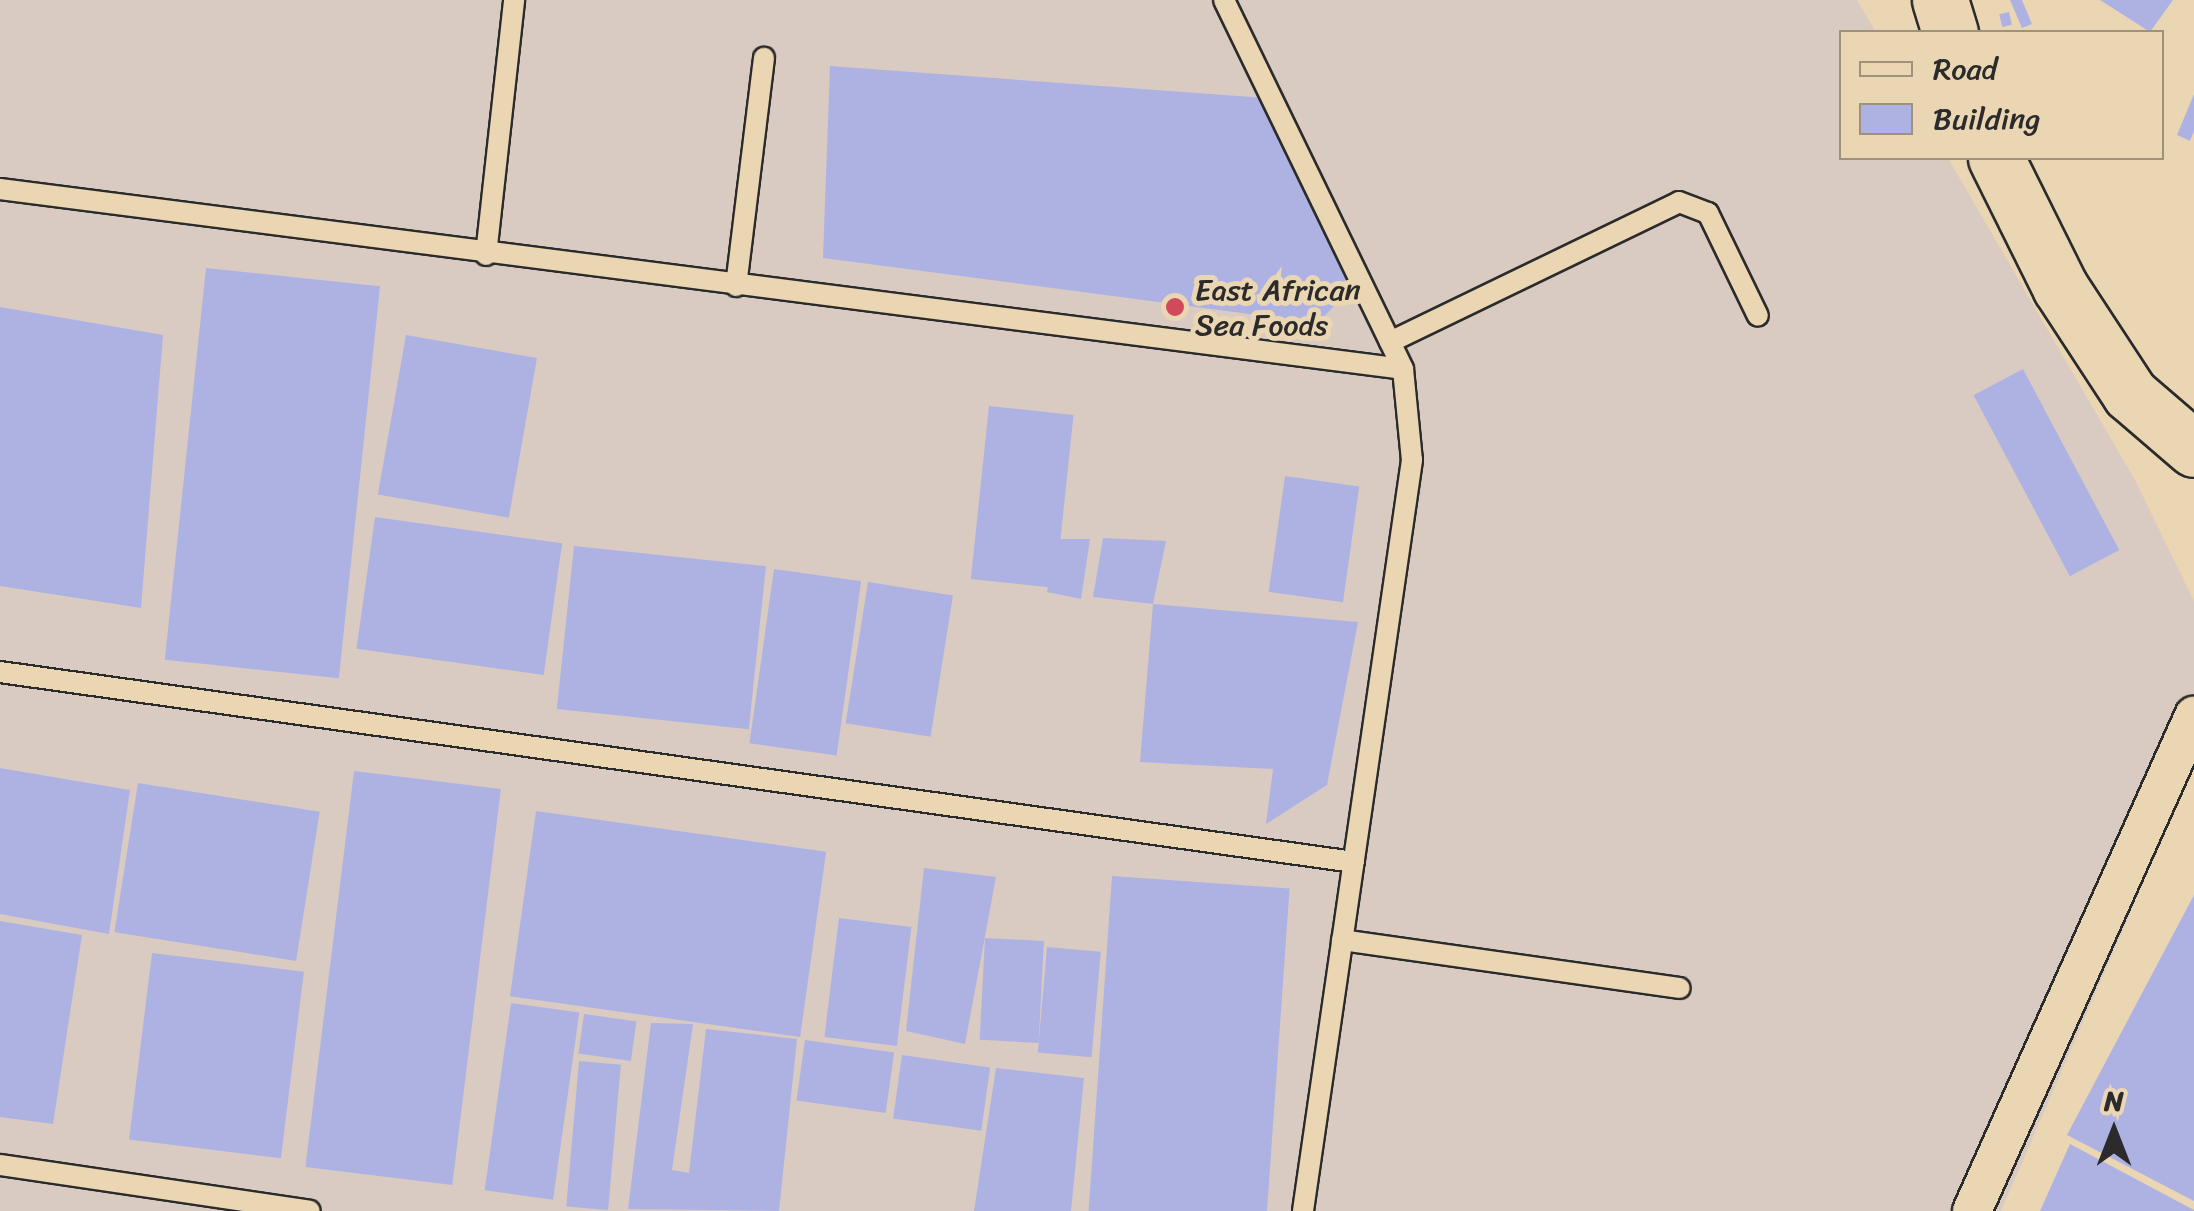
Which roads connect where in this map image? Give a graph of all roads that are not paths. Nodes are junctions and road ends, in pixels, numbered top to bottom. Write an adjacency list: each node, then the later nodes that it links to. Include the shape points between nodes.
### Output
1 (514, 0): 8 (lane)
2 (1224, 0): 11 (lane)
3 (1940, 0): 4 (main road)
4 (1949, 30)
5 (764, 58): 9 (lane)
6 (1997, 160): 13 (main road, via 2060,288 2130,394)
7 (0, 189): 8 (lane)
8 (486, 255): 9 (lane)
9 (736, 286): 12 (lane)
10 (1758, 316): 11 (lane, via 1718,229 1695,204 1679,202)
11 (1390, 342): 12 (lane)
12 (1403, 368): 16 (lane, via 1412,460)
13 (2194, 450)
14 (0, 672): 16 (lane)
15 (2194, 716): 22 (street)
16 (1354, 862): 17 (lane)
17 (1342, 940): 18 (lane); 21 (lane)
18 (1680, 988)
19 (0, 1164): 20 (lane)
20 (310, 1211)
21 (1303, 1211)
22 (1972, 1211)

